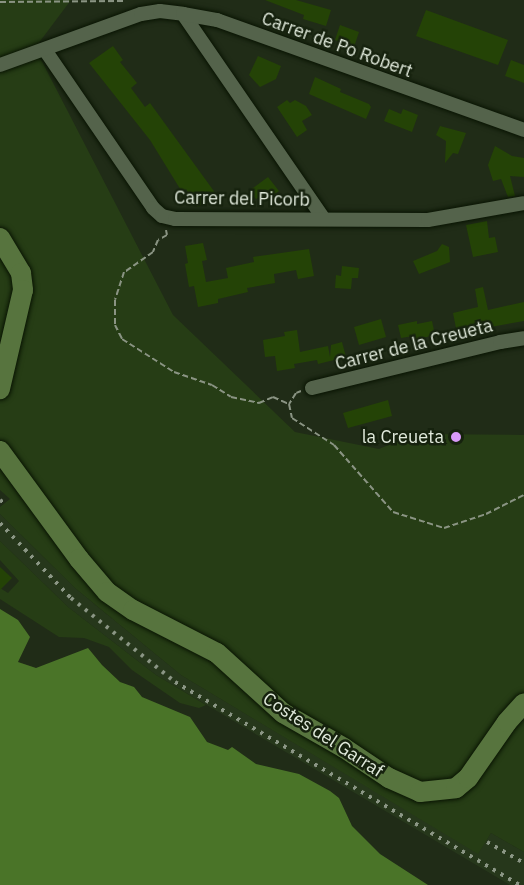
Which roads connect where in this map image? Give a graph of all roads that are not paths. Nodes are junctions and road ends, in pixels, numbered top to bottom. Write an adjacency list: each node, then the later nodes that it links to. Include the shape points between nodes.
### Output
1 (183, 14): 2 (street, Carrer de Po Robert, via 141,14); 4 (street, Carrer de Po Robert, via 218,21); 6 (street)
2 (45, 50): 3 (street, Carrer de Po Robert); 6 (street, Carrer del Picorb, via 162,216)
3 (0, 65)
4 (524, 130)
5 (524, 203): 6 (street, Carrer del Picorb, via 428,220)
6 (323, 218)
7 (0, 238): 10 (main road, via 21,273 23,290)
8 (524, 338): 9 (street, Carrer de la Creueta)
9 (312, 388)
10 (0, 389)
11 (0, 451): 12 (main road, Costes del Garraf, via 107,592 133,610 203,644 283,713 396,782 420,792 456,788 468,778)
12 (524, 703)

